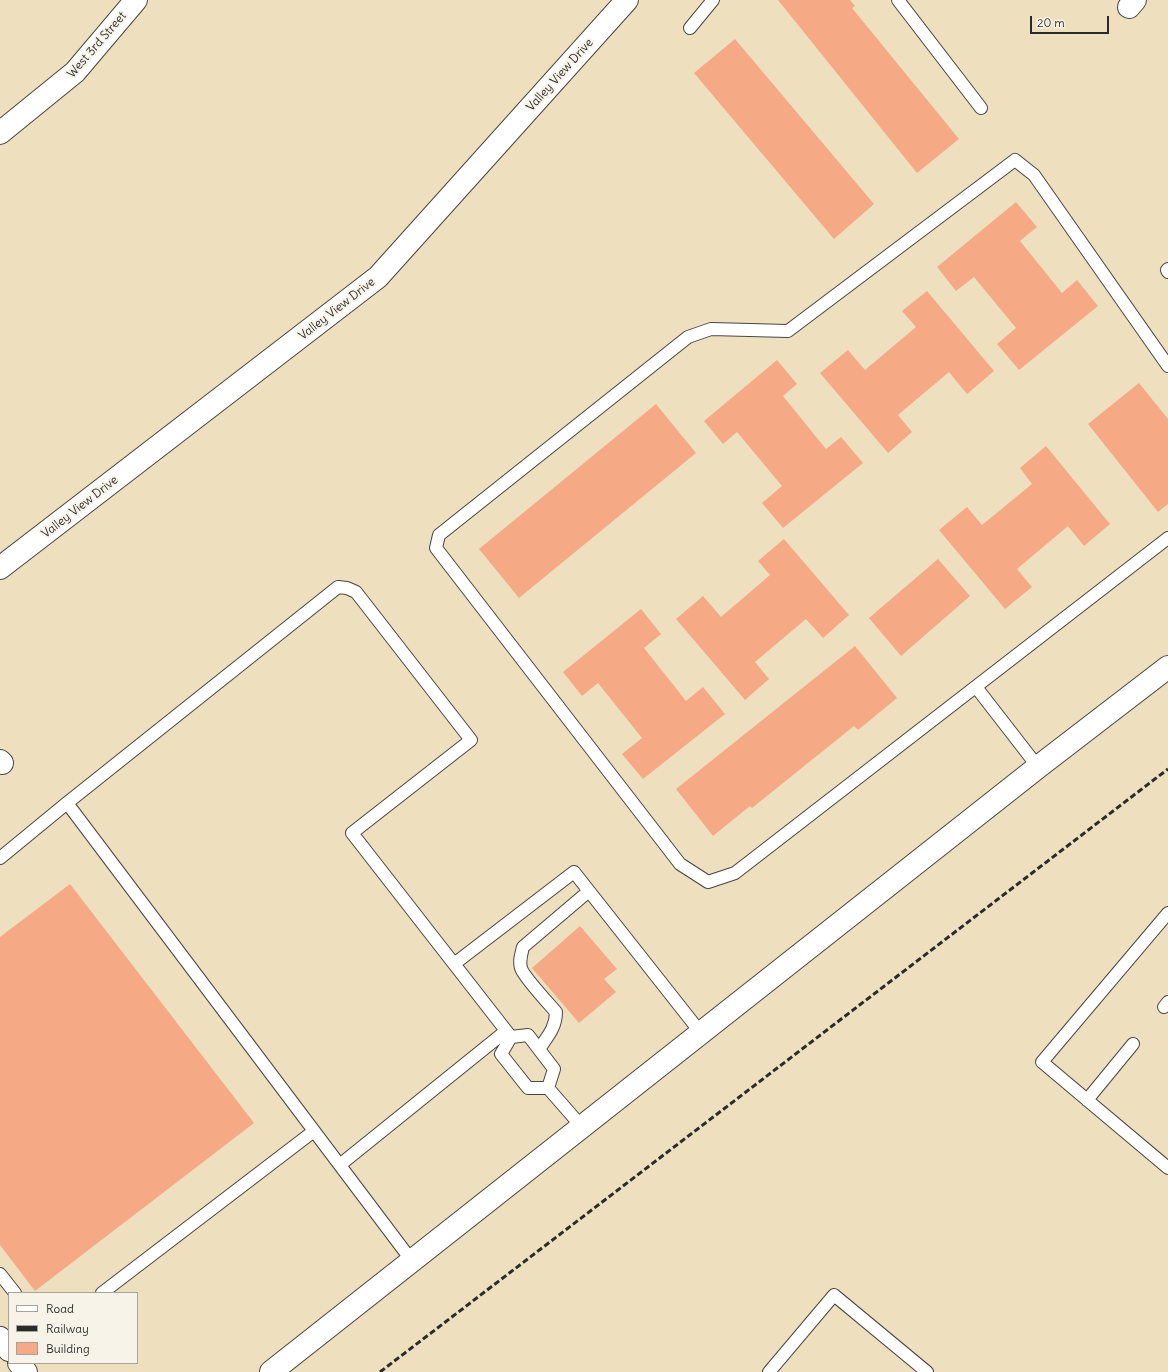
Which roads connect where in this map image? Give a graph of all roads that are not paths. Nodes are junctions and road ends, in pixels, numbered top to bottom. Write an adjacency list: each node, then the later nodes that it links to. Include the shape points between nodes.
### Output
1 (136, 0): 7 (main road, West 3rd Street, via 75,72)
2 (627, 0): 12 (main road, Valley View Drive, via 378,277)
3 (713, 0): 5 (lane)
4 (898, 0): 6 (lane)
5 (690, 28)
6 (981, 108)
7 (0, 133)
8 (1168, 269): 9 (lane)
9 (1168, 272)
10 (1168, 366): 14 (lane, via 1034,175 1015,160 788,331 711,329 688,337 439,535 436,548 680,864 708,882 735,873)
11 (1168, 538): 14 (lane)
12 (0, 568)
13 (1168, 667): 15 (main road)
14 (976, 687): 15 (lane)
15 (1038, 767): 21 (main road)
16 (67, 803): 17 (lane); 20 (lane, via 338,587 347,588 356,592 472,740 352,834); 28 (lane)
17 (0, 858)
18 (589, 891): 20 (lane, via 574,872); 21 (lane); 24 (lane, via 523,947 521,970 556,1012 552,1031)
19 (1168, 913): 26 (lane, via 1042,1062)
20 (454, 964): 22 (lane)
21 (701, 1033): 27 (main road)
22 (508, 1034): 24 (lane, via 528,1035); 25 (lane, via 501,1054 528,1088); 29 (lane)
23 (1133, 1044): 26 (lane)
24 (539, 1049): 25 (lane, via 554,1069)
25 (548, 1088): 27 (lane)
26 (1087, 1100): 30 (lane)
27 (582, 1127): 31 (main road)
28 (314, 1131): 29 (lane); 34 (lane)
29 (340, 1164): 31 (lane)
30 (1168, 1168)
31 (412, 1260): 39 (main road)
32 (0, 1274): 33 (lane)
33 (14, 1292)
34 (103, 1292)
35 (0, 1338): 36 (main road)
36 (8, 1349)
37 (20, 1364): 38 (main road)
38 (26, 1372)
39 (271, 1372)
40 (769, 1372): 41 (lane, via 834,1295)
41 (927, 1372)

